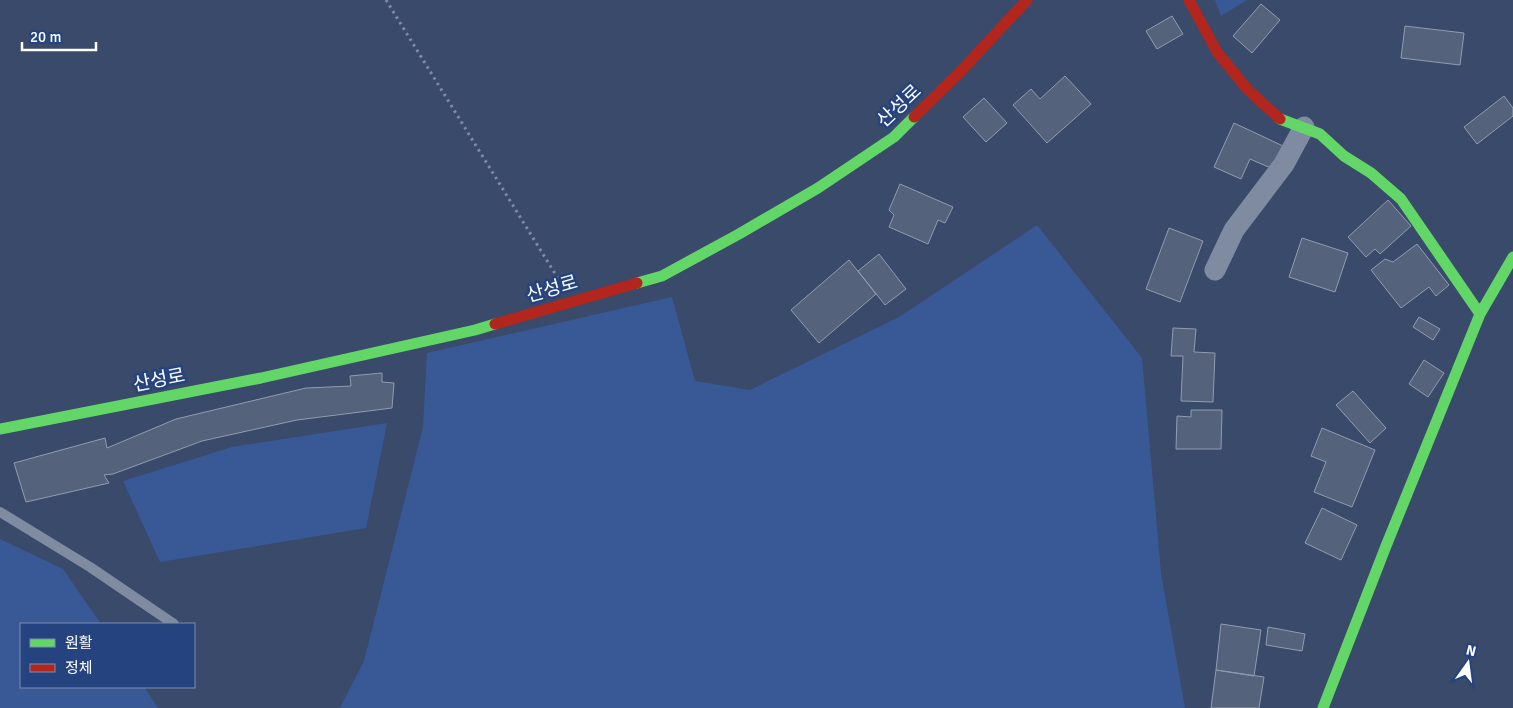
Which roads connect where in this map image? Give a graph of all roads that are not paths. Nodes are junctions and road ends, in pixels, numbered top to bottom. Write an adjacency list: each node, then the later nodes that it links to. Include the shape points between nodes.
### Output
1 (1026, 0): 7 (street, 산성로, via 894,137 818,188 662,276 475,330)
2 (1189, 0): 3 (street, via 1217,52 1248,90 1281,120)
3 (1304, 127): 5 (street, via 1284,164 1234,230); 6 (street, via 1320,134 1401,198)
4 (1513, 258): 6 (street)
5 (1215, 270)
6 (1480, 314): 10 (street)
7 (0, 429)
8 (0, 512): 9 (lane)
9 (173, 623)
10 (1323, 708)

